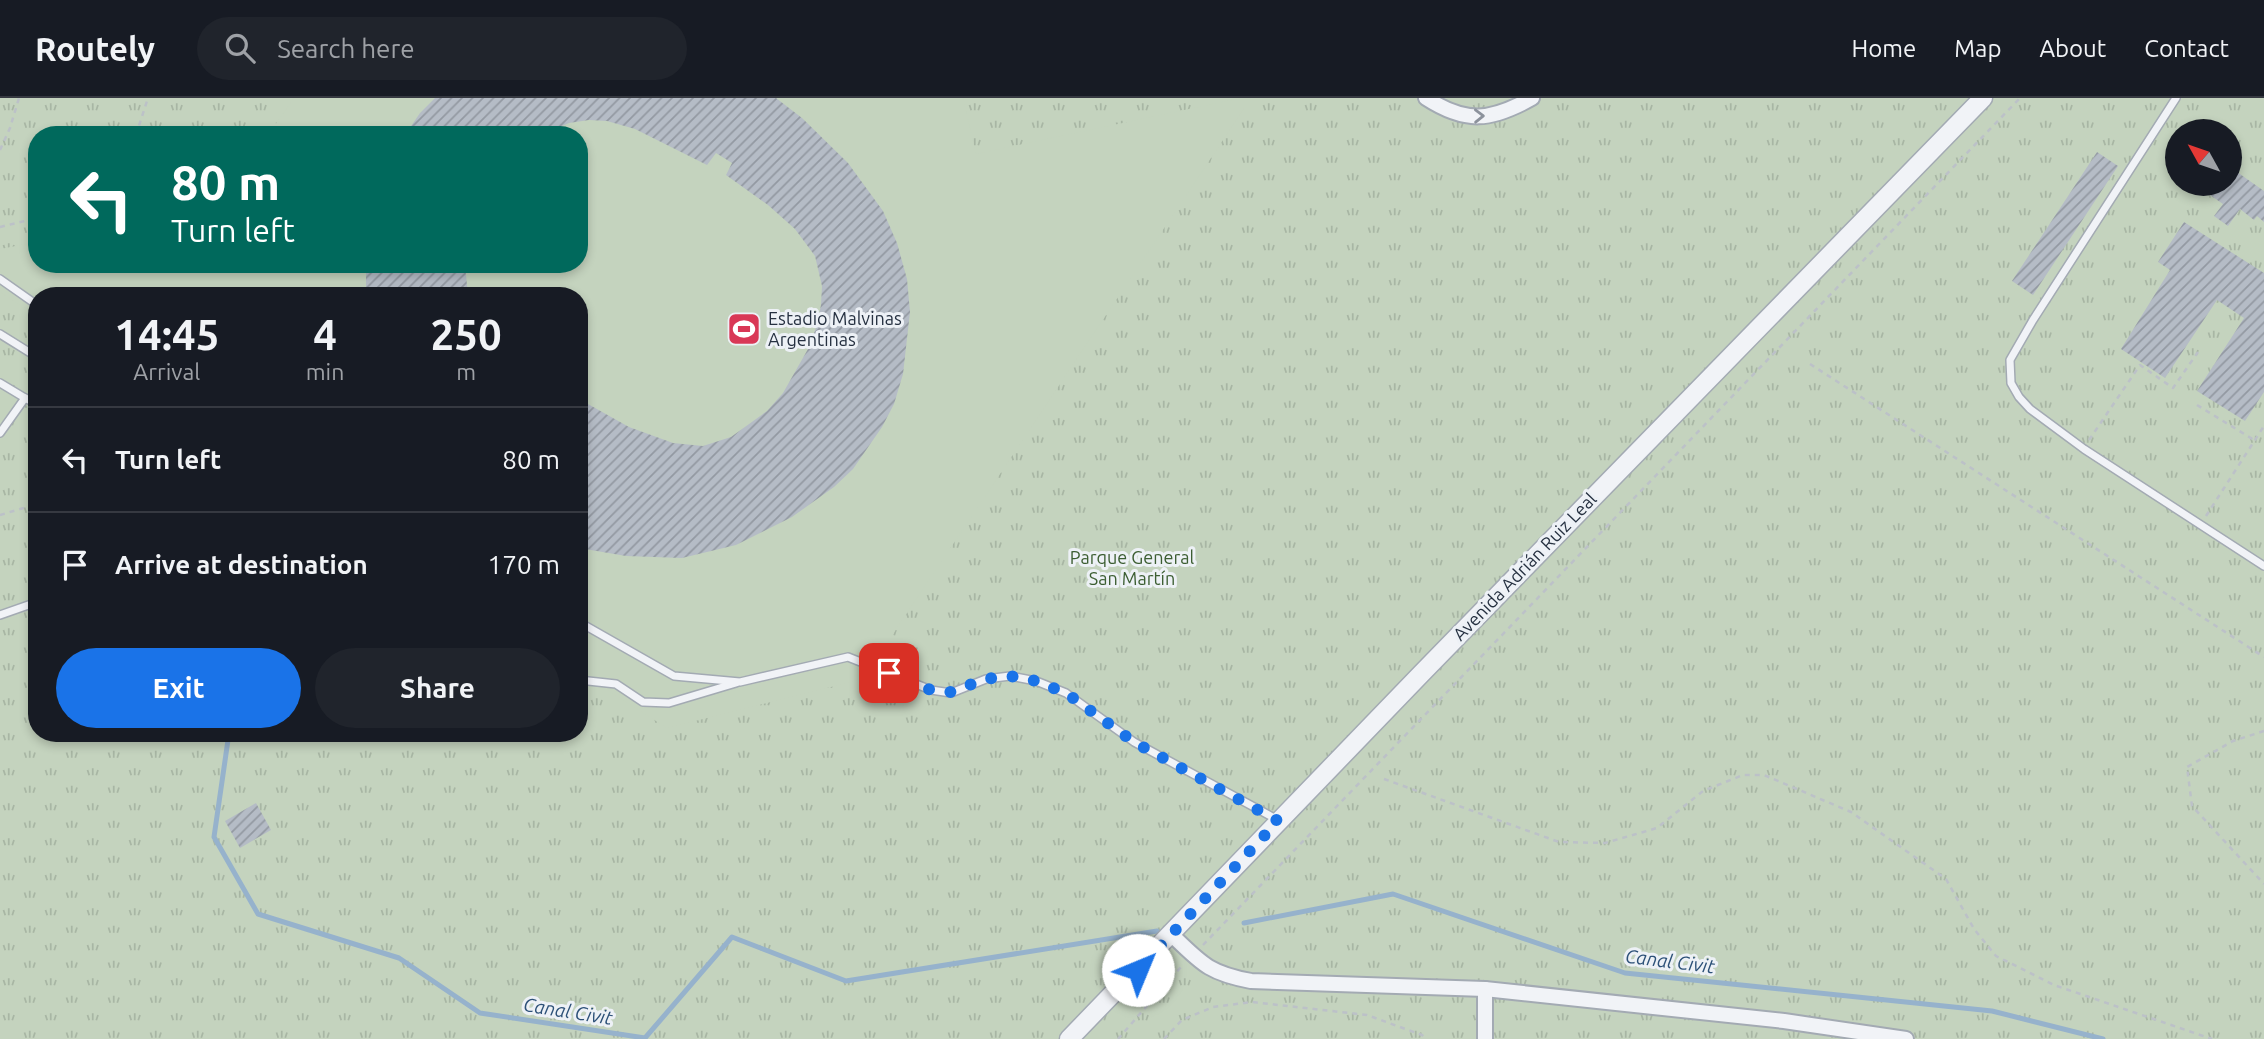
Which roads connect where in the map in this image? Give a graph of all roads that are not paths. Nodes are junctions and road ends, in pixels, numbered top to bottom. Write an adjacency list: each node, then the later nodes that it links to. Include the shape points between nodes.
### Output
1 (1426, 98): 2 (street, one-way to 2, via 1471,118 1499,115)
2 (1532, 98)
3 (1983, 98): 19 (street, Avenida Adrián Ruiz Leal)
4 (2176, 98): 13 (lane, via 2010,360 2011,383 2030,409 2084,449)
5 (0, 279): 6 (lane)
6 (28, 299)
7 (0, 334): 8 (lane)
8 (28, 351)
9 (0, 383): 10 (lane)
10 (25, 398): 11 (lane); 12 (lane)
11 (28, 400)
12 (0, 433)
13 (2264, 566)
14 (28, 605): 15 (lane)
15 (0, 615)
16 (588, 627): 18 (lane, via 674,676)
17 (588, 681): 18 (lane, via 617,684 643,702 669,703)
18 (740, 682): 19 (lane, via 848,657 931,690 951,692 985,679 1010,676 1036,681 1066,693 1134,742)
19 (1278, 821): 20 (street, Avenida Adrián Ruiz Leal)
20 (1172, 935): 21 (street, via 1200,963 1223,975 1251,981); 22 (street, Avenida Adrián Ruiz Leal)
21 (1485, 989): 23 (street); 24 (street)
22 (1069, 1039)
23 (1485, 1039)
24 (1906, 1039)

